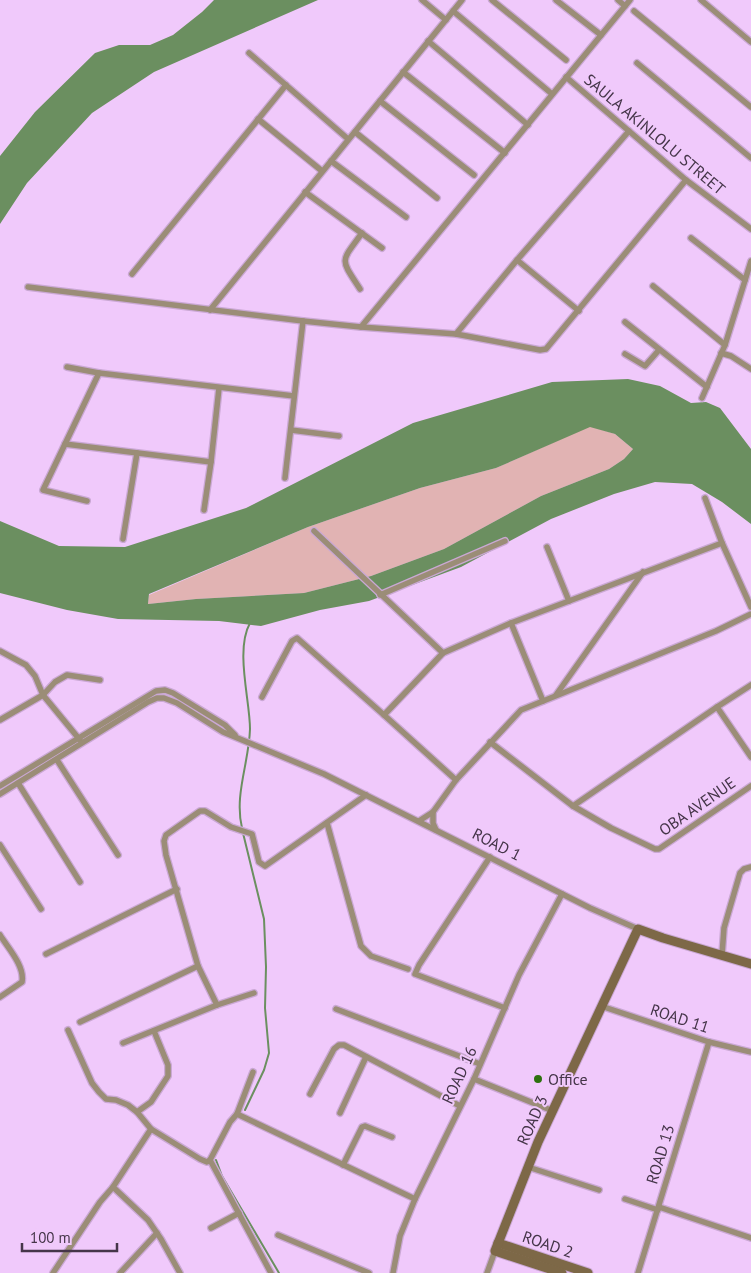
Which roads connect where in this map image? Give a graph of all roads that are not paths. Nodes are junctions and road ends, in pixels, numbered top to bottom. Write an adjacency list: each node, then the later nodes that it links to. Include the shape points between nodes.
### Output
1 (422, 0): 11 (street)
2 (462, 0): 9 (street)
3 (492, 0): 16 (street)
4 (556, 0): 12 (street)
5 (618, 0): 8 (street)
6 (630, 0): 8 (street)
7 (701, 0): 14 (street)
8 (625, 6): 12 (street)
9 (453, 11): 11 (street); 21 (street)
10 (634, 11): 23 (street)
11 (446, 20): 13 (street)
12 (601, 34): 19 (street)
13 (428, 42): 18 (street); 25 (street)
14 (751, 42)
15 (248, 52): 20 (street)
16 (566, 60)
17 (637, 63): 30 (street)
18 (403, 72): 22 (street); 29 (street)
19 (566, 77): 21 (street); 26 (street, SAULA AKINLOLU STREET)
20 (286, 85): 24 (street); 28 (street)
21 (552, 94): 25 (street)
22 (380, 101): 27 (street); 33 (street)
23 (751, 107)
24 (258, 119): 32 (street); 44 (street)
25 (528, 125): 29 (street)
26 (629, 131): 34 (street, SAULA AKINLOLU STREET); 42 (street)
27 (355, 132): 28 (street); 36 (street)
28 (348, 139): 31 (street)
29 (505, 153): 53 (street)
30 (751, 158)
31 (330, 161): 32 (street); 37 (street)
32 (322, 170): 35 (street)
33 (474, 174)
34 (686, 180): 38 (street, SAULA AKINLOLU STREET); 50 (street)
35 (306, 192): 39 (street); 49 (street)
36 (437, 198)
37 (406, 217)
38 (751, 229)
39 (362, 234): 41 (street); 48 (street, via 344,261)
40 (691, 238): 45 (street)
41 (382, 248)
42 (517, 260): 50 (street); 54 (street)
43 (751, 261): 45 (street)
44 (132, 274)
45 (745, 280): 55 (street)
46 (653, 286): 55 (street)
47 (28, 287): 49 (street)
48 (360, 289)
49 (210, 310): 51 (street)
50 (578, 310): 54 (street, via 543,350)
51 (303, 321): 53 (street); 64 (street)
52 (625, 322): 56 (street)
53 (362, 326): 54 (street)
54 (456, 334)
55 (725, 345): 57 (street)
56 (659, 350): 58 (street, via 645,366); 62 (street)
57 (721, 353): 60 (street); 62 (street)
58 (625, 354)
59 (67, 367): 61 (street)
60 (751, 369)
61 (99, 373): 63 (street); 68 (street)
62 (707, 387): 65 (street)
63 (219, 388): 64 (street); 70 (street)
64 (294, 396): 66 (street)
65 (702, 398)
66 (291, 430): 67 (street); 71 (street)
67 (340, 436)
68 (65, 444): 69 (street); 73 (street, via 43,490)
69 (137, 453): 70 (street); 76 (street)
70 (211, 462): 74 (street)
71 (285, 478)
72 (705, 498): 78 (street)
73 (87, 501)
74 (204, 510)
75 (314, 531): 81 (street)
76 (123, 539)
77 (505, 541): 81 (street)
78 (722, 543): 80 (street); 83 (street)
79 (547, 547): 82 (street)
80 (643, 572): 82 (street); 91 (street)
81 (380, 595): 87 (street)
82 (568, 601): 85 (street)
83 (751, 607)
84 (751, 614): 91 (street, via 716,632)
85 (511, 623): 87 (street); 93 (street)
86 (0, 651): 90 (street, via 26,665)
87 (443, 653): 95 (street)
88 (100, 680): 90 (street, via 67,675)
89 (751, 686): 94 (street)
90 (43, 695): 96 (street); 98 (street)
91 (556, 695): 93 (street)
92 (262, 697): 95 (street, via 292,641 297,638)
93 (543, 701): 99 (street, via 518,712)
94 (716, 707): 101 (street); 109 (street)
95 (384, 715): 103 (street)
96 (0, 720)
97 (238, 737): 98 (street, ROAD 1, via 225,725 165,690 156,691); 100 (street, ROAD 1, via 223,732 177,703 157,698); 108 (street, ROAD 1)
98 (78, 738): 100 (street); 105 (street)
99 (490, 742): 103 (street); 109 (street)
100 (82, 743): 102 (street, ROAD 1)
101 (751, 757)
102 (57, 760): 104 (street, ROAD 1); 115 (street)
103 (456, 780): 110 (street)
104 (18, 783): 107 (street, ROAD 1); 118 (street)
105 (0, 786)
106 (751, 786): 109 (street, OBA AVENUE, via 659,849 611,828)
107 (0, 794)
108 (366, 795): 111 (street, ROAD 1); 112 (street)
109 (573, 806)
110 (433, 812): 111 (street); 113 (street)
111 (419, 821): 113 (street, ROAD 1)
112 (327, 823): 119 (street, via 265,866 259,862 250,834 200,810 169,832 164,841); 128 (street, via 361,946 371,956)
113 (436, 830): 116 (street, ROAD 1)
114 (0, 845): 121 (street)
115 (118, 856)
116 (490, 857): 120 (street, ROAD 1); 133 (street, via 416,974)
117 (751, 867): 125 (street, via 740,873 724,928)
118 (80, 882)
119 (177, 889): 124 (street); 127 (street)
120 (562, 894): 122 (street, ROAD 1); 133 (street, ROAD 16)
121 (41, 909)
122 (638, 929): 125 (street, ROAD 1); 132 (street, ROAD 3)
123 (0, 935): 130 (street, via 23,975 22,982)
124 (46, 954)
125 (722, 955): 126 (street, ROAD 1)
126 (751, 964)
127 (198, 966): 131 (street); 135 (street)
128 (408, 969)
129 (254, 993): 131 (street)
130 (0, 997)
131 (217, 1005): 137 (street)
132 (601, 1006): 138 (street, ROAD 11); 147 (street, ROAD 3)
133 (505, 1008): 142 (street, ROAD 16)
134 (336, 1009): 142 (street)
135 (80, 1022)
136 (68, 1030): 148 (street, via 99,1092)
137 (154, 1031): 139 (street); 148 (street, via 168,1065 168,1076 151,1102)
138 (709, 1042): 140 (street, ROAD 11); 160 (street, ROAD 13)
139 (123, 1043)
140 (751, 1052)
141 (366, 1057): 145 (street, via 339,1045); 146 (street); 149 (street)
142 (480, 1064): 144 (street, ROAD 16)
143 (253, 1072): 150 (street)
144 (474, 1078): 146 (street, ROAD 16); 147 (street)
145 (310, 1094)
146 (460, 1106): 158 (street, ROAD 16)
147 (553, 1111): 155 (street, ROAD 3)
148 (137, 1112): 151 (street)
149 (340, 1113)
150 (237, 1114): 153 (street); 154 (street)
151 (151, 1129): 153 (street, via 200,1159); 156 (street)
152 (392, 1137): 154 (street, via 362,1127)
153 (210, 1160): 161 (street)
154 (343, 1165): 158 (street)
155 (528, 1167): 157 (street); 166 (street, ROAD 3)
156 (113, 1187): 163 (street); 167 (street)
157 (599, 1190)
158 (415, 1199): 172 (street, ROAD 16, via 400,1236)
159 (625, 1199): 160 (street)
160 (658, 1209): 165 (street); 176 (street, ROAD 13)
161 (239, 1213): 162 (street); 170 (street)
162 (210, 1228)
163 (157, 1233): 168 (street); 169 (street)
164 (278, 1235): 171 (street)
165 (751, 1238)
166 (496, 1247): 173 (street, ROAD 3); 174 (street, ROAD 2); 175 (street, ROAD 2)
167 (53, 1273)
168 (120, 1273)
169 (180, 1273)
170 (271, 1273)
171 (369, 1273)
172 (393, 1273)
173 (487, 1273)
174 (562, 1273)
175 (588, 1273)
176 (638, 1273)

